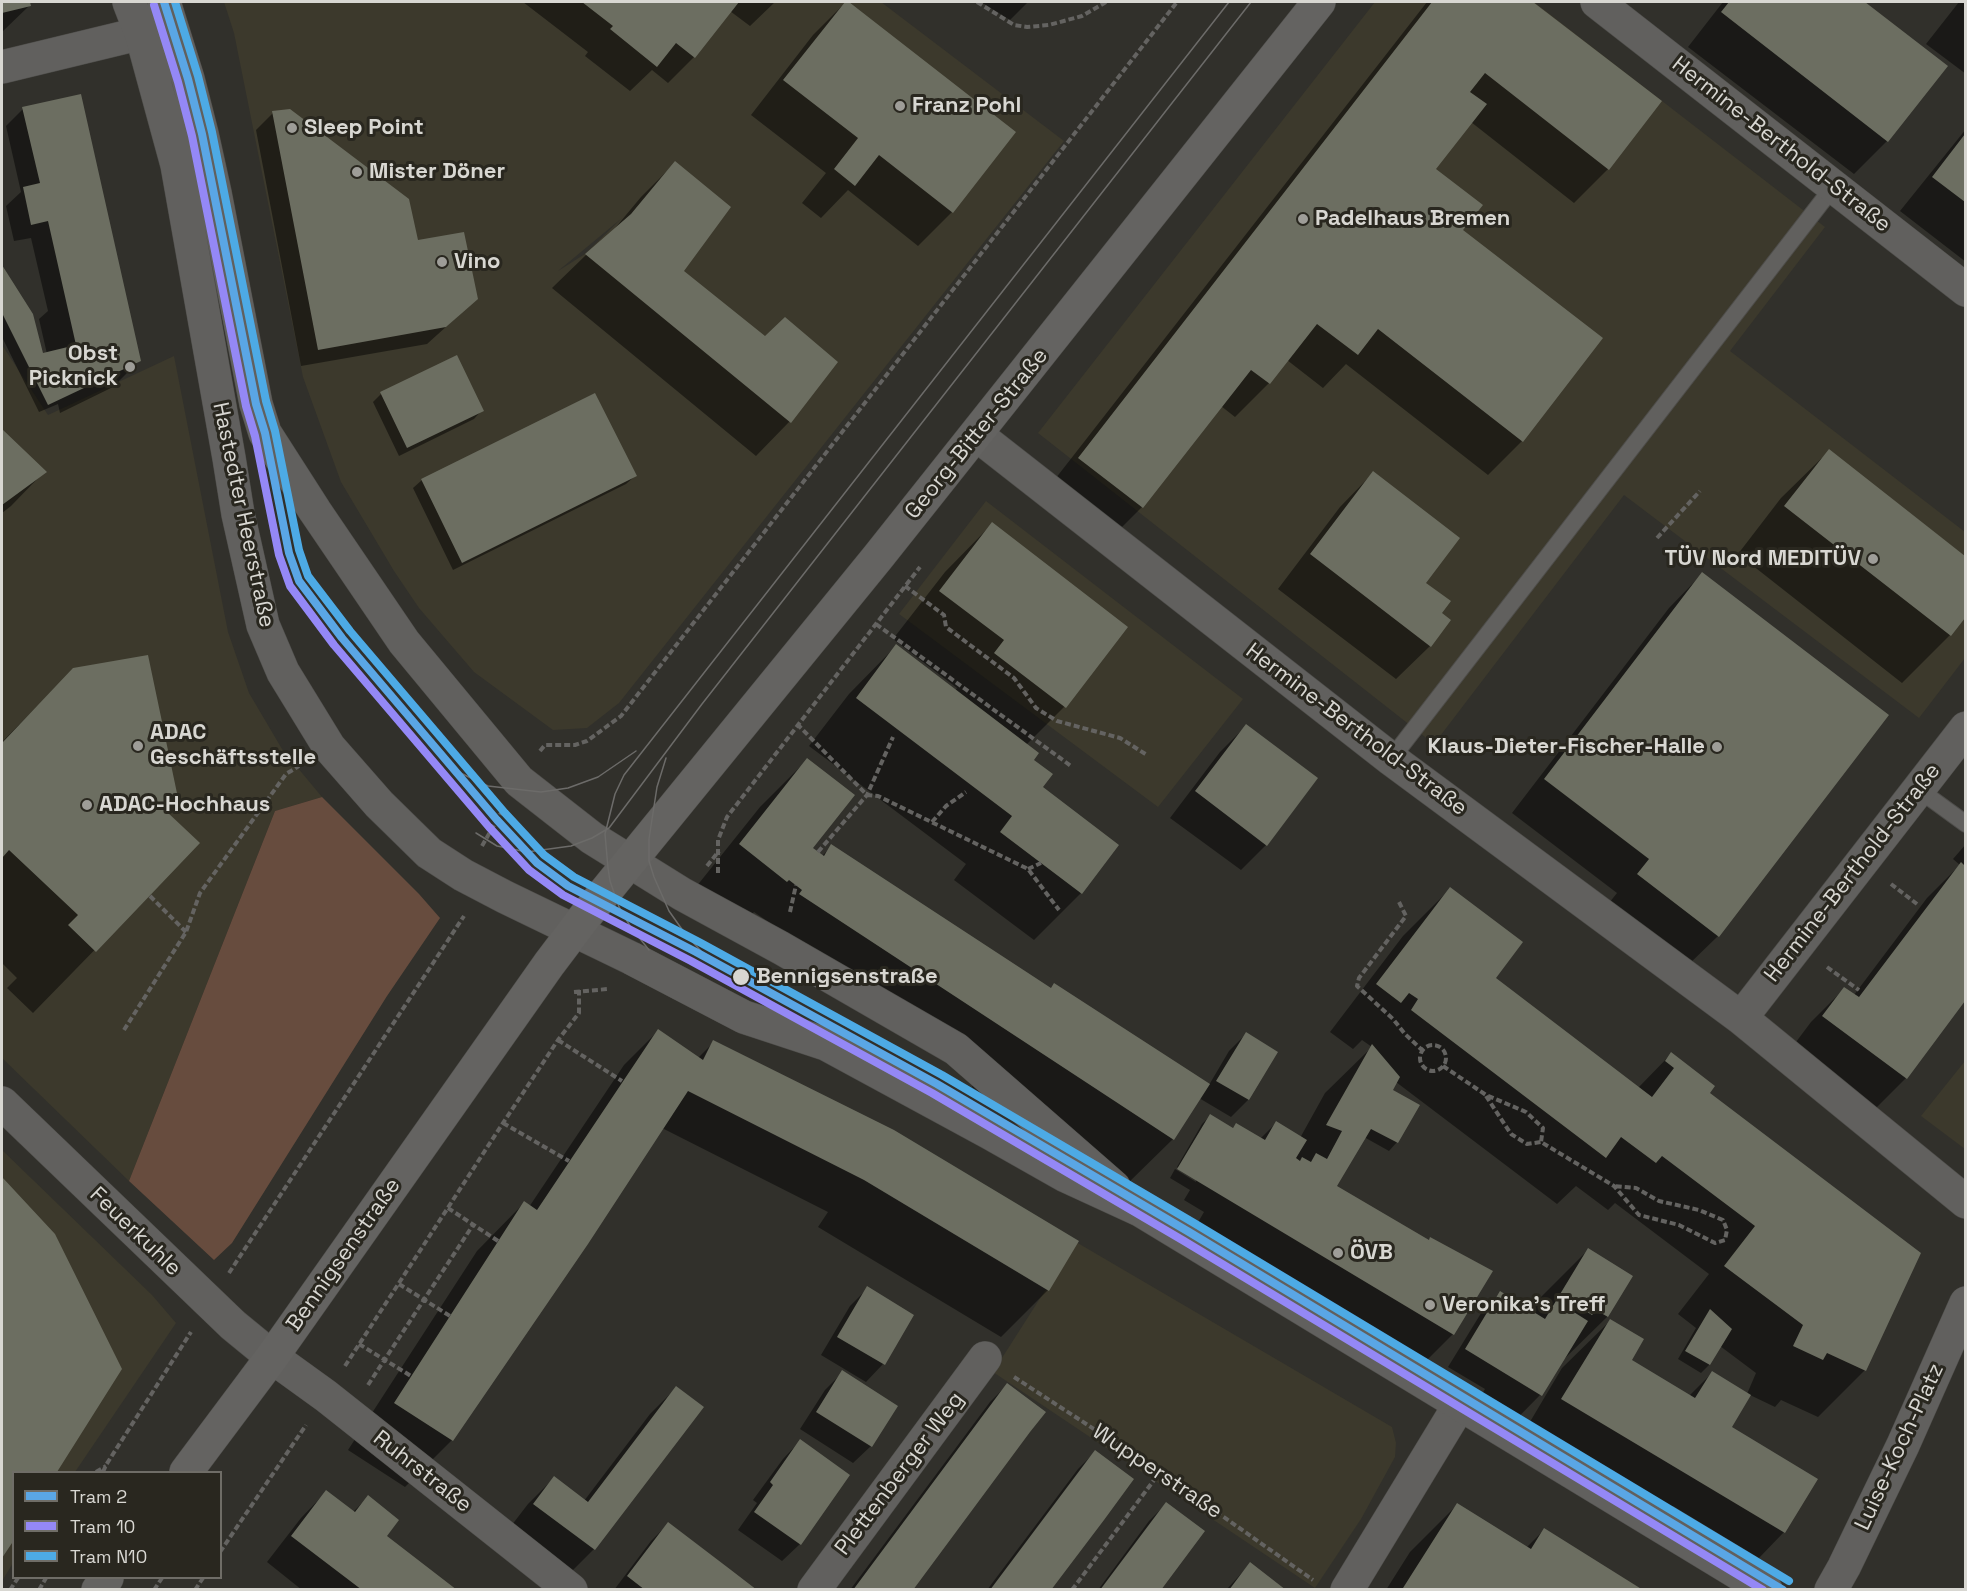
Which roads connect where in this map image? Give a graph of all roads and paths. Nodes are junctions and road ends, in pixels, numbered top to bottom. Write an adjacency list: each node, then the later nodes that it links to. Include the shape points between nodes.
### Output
1 (129, 2): 7 (street, Hastedter Heerstraße)
2 (977, 2): 3 (path, via 1014,25 1027,27 1082,16)
3 (1106, 2)
4 (1177, 2): 19 (path, via 621,716)
5 (1319, 2): 11 (main road, Georg-Bitter-Straße)
6 (1596, 2): 9 (street, Hermine-Berthold-Straße)
7 (159, 20): 8 (street); 20 (street, Hastedter Heerstraße, via 177,165 238,514 263,625 283,672); 31 (street, Hastedter Heerstraße, via 205,146 256,404 266,433 404,642 519,781)
8 (2, 67)
9 (1834, 186): 10 (street, Hermine-Berthold-Straße); 22 (lane)
10 (1965, 290)
11 (976, 435): 15 (main road, Georg-Bitter-Straße); 22 (street, Hermine-Berthold-Straße)
12 (1700, 490): 13 (path)
13 (1657, 538)
14 (905, 586): 21 (path, via 944,615 946,627 1014,678 1036,708 1057,721 1120,738)
15 (844, 600): 16 (main road, Georg-Bitter-Straße); 23 (path)
16 (763, 698): 26 (path, via 797,724); 31 (main road, Georg-Bitter-Straße)
17 (1965, 728): 24 (street, Hermine-Berthold-Straße)
18 (893, 737): 26 (path)
19 (575, 745)
20 (328, 747): 34 (street, Hastedter Heerstraße, via 429,853); 40 (path, via 286,774 200,893)
21 (1147, 755)
22 (1391, 759): 42 (street, Hermine-Berthold-Straße)
23 (1071, 766)
24 (1918, 789): 28 (lane); 42 (street, Hermine-Berthold-Straße)
25 (966, 792): 27 (path)
26 (867, 795): 27 (path, via 878,796); 30 (path)
27 (932, 822): 33 (path)
28 (1965, 824)
29 (719, 851): 38 (path)
30 (818, 852)
31 (629, 863): 38 (street, Hastedter Heerstraße); 39 (main road, Bennigsenstraße)
32 (1041, 863): 33 (path)
33 (1028, 869): 37 (path)
34 (463, 875): 39 (street, Hastedter Heerstraße); 62 (path, via 451,896 466,912)
35 (150, 896): 40 (path)
36 (1399, 902): 45 (path, via 1406,916 1359,978 1358,986)
37 (1059, 910)
38 (717, 914): 56 (street, Hastedter Heerstraße, via 956,1049)
39 (574, 931): 56 (street, Hastedter Heerstraße, via 744,1017 826,1044 1064,1176); 65 (main road, Bennigsenstraße)
40 (186, 932): 43 (path)
41 (609, 989): 44 (path, via 579,990 579,1013)
42 (1741, 1018): 54 (street, Hermine-Berthold-Straße)
43 (124, 1030)
44 (558, 1040): 47 (path); 50 (path)
45 (1422, 1050): 46 (path, via 1419,1056 1425,1069 1438,1070); 46 (path, via 1434,1045 1441,1047 1446,1060)
46 (1443, 1066): 48 (path)
47 (622, 1081)
48 (1486, 1095): 51 (path, via 1511,1134 1527,1144); 51 (path, via 1526,1112 1543,1128)
49 (2, 1103): 62 (street, Feuerkuhle)
50 (503, 1123): 52 (path); 55 (path)
51 (1541, 1142): 53 (path)
52 (569, 1161)
53 (1614, 1186): 53 (path, via 1636,1188 1659,1201 1699,1210 1723,1221 1727,1230 1725,1240 1715,1243 1679,1225 1639,1215)
54 (1965, 1202)
55 (448, 1208): 57 (path); 59 (path)
56 (1140, 1210): 71 (street)
57 (473, 1225): 58 (path); 60 (path)
58 (498, 1241)
59 (399, 1284): 60 (path); 64 (path)
60 (423, 1299): 63 (path); 67 (path)
61 (1965, 1303): 83 (street, Luise-Koch-Platz, via 1903,1445)
62 (209, 1304): 65 (street, Feuerkuhle); 72 (path)
63 (450, 1316)
64 (359, 1344): 67 (path); 70 (path)
65 (272, 1357): 70 (street, Ruhrstraße); 75 (main road, Bennigsenstraße)
66 (985, 1358): 76 (path, Wupperstraße); 80 (street, Plettenberger Weg)
67 (384, 1360): 68 (path); 69 (path)
68 (411, 1376)
69 (372, 1379)
70 (326, 1396): 77 (path); 79 (street, Ruhrstraße)
71 (1460, 1404): 78 (street); 82 (street)
72 (106, 1465): 73 (path); 74 (path)
73 (98, 1471)
74 (104, 1471)
75 (187, 1471)
76 (1160, 1472): 78 (path, Wupperstraße); 81 (path)
77 (222, 1549)
78 (1332, 1586)
79 (571, 1590)
80 (814, 1590)
81 (1072, 1590)
82 (1766, 1590)
83 (1831, 1590)

